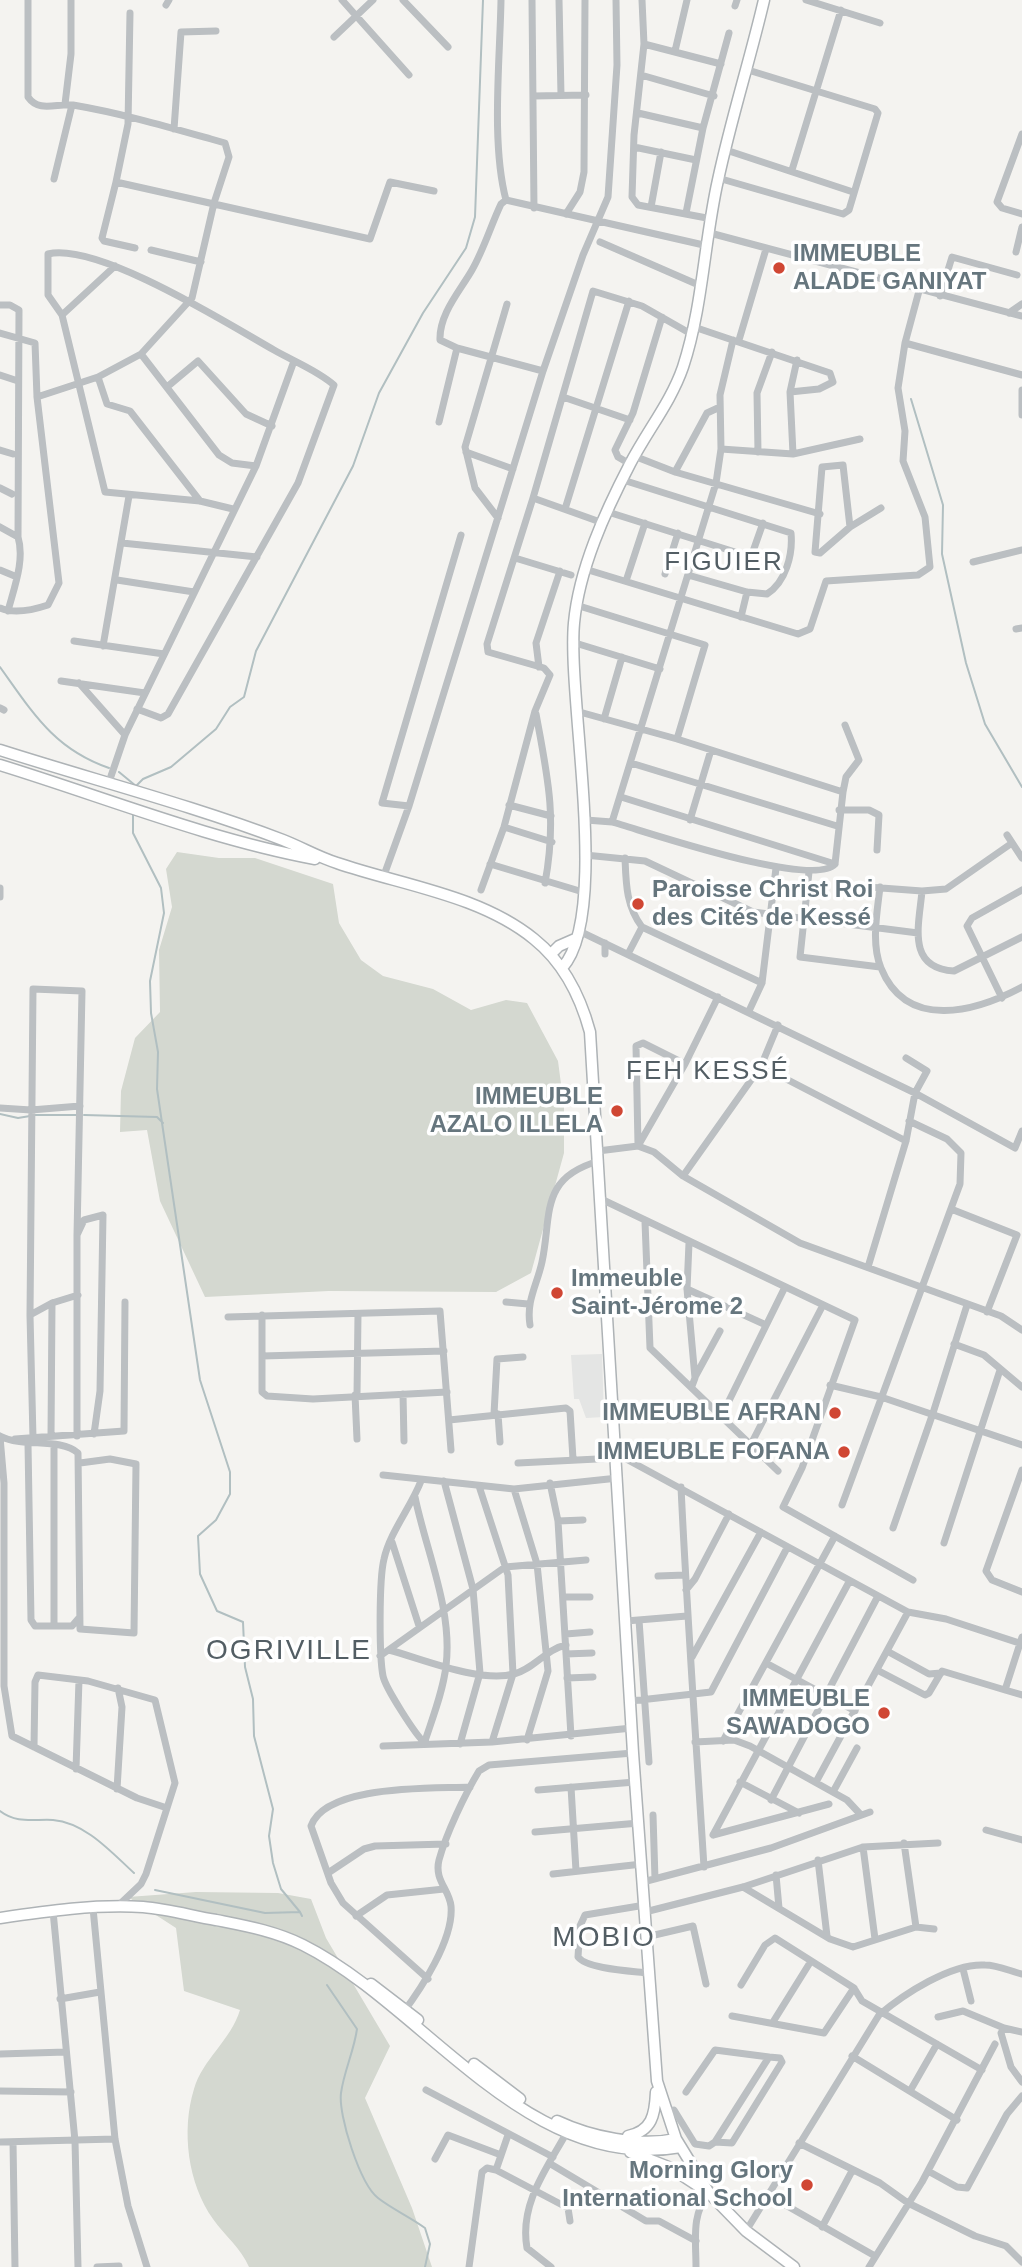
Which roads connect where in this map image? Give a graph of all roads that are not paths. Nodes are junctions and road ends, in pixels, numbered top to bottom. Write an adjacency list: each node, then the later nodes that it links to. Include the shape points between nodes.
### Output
1 (28, 0): 34 (street, via 28,97 42,106)
2 (71, 0): 34 (street)
3 (342, 0): 17 (street)
4 (373, 0): 17 (street)
5 (403, 0): 23 (street)
6 (501, 0): 50 (street, via 498,102)
7 (533, 0): 32 (street)
8 (559, 0): 30 (street)
9 (585, 0): 31 (street)
10 (616, 0): 58 (street, via 617,65 608,197)
11 (642, 0): 22 (street)
12 (687, 0): 24 (street)
13 (764, 0): 26 (street)
14 (806, 0): 15 (street)
15 (841, 10): 18 (street); 29 (street)
16 (130, 13): 36 (street)
17 (356, 16): 21 (street); 27 (street)
18 (880, 23)
19 (216, 31): 38 (street, via 185,30 180,35)
20 (729, 33): 25 (street)
21 (334, 37)
22 (644, 44): 24 (street); 28 (street)
23 (448, 47)
24 (675, 51): 25 (street)
25 (721, 64): 33 (street)
26 (748, 70): 29 (street); 41 (street)
27 (409, 75)
28 (641, 75): 33 (street); 35 (street)
29 (817, 90): 44 (street); 49 (street, via 877,111)
30 (561, 95): 31 (street); 32 (street)
31 (586, 95): 55 (street, via 580,192)
32 (533, 96): 53 (street)
33 (714, 96): 37 (street)
34 (69, 104): 36 (street); 46 (street)
35 (638, 113): 37 (street); 40 (street)
36 (127, 116): 38 (street); 47 (street)
37 (703, 128): 43 (street)
38 (174, 129): 51 (street, via 225,143 229,149)
39 (1022, 134): 56 (street, via 997,202)
40 (634, 147): 42 (street); 52 (street, via 632,197 635,203)
41 (726, 150): 44 (street); 45 (street)
42 (661, 152): 43 (street); 52 (street)
43 (696, 160): 54 (street)
44 (792, 170): 49 (street)
45 (718, 178): 49 (street, via 843,214 849,210); 57 (street)
46 (54, 179)
47 (116, 182): 51 (street); 63 (street, via 102,238)
48 (434, 191): 51 (street, via 390,182 370,239)
49 (853, 192)
50 (506, 200): 53 (street); 87 (street, via 441,329 440,340)
51 (214, 203): 67 (street)
52 (651, 207): 54 (street)
53 (534, 208): 55 (street)
54 (686, 213): 57 (street)
55 (566, 214): 58 (street)
56 (1022, 214)
57 (712, 219): 60 (street)
58 (596, 220): 62 (street); 93 (street)
59 (1022, 227): 66 (street)
60 (710, 233): 62 (street); 64 (street)
61 (600, 242): 70 (street)
62 (708, 246): 70 (street)
63 (135, 248)
64 (766, 249): 71 (street); 85 (street)
65 (151, 250): 67 (street)
66 (1016, 252)
67 (201, 262): 74 (street)
68 (115, 265): 74 (street); 79 (street); 79 (street, via 48,254 48,295)
69 (1017, 275): 72 (street, via 954,257)
70 (701, 286): 82 (street)
71 (919, 291): 72 (street); 86 (street)
72 (940, 296): 78 (street)
73 (629, 300): 81 (street); 103 (street, via 593,291); 105 (street)
74 (189, 302): 89 (street); 92 (street)
75 (507, 304): 90 (street)
76 (1022, 304): 78 (street)
77 (0, 306): 84 (street, via 19,310)
78 (1009, 313): 80 (street)
79 (62, 315): 98 (street)
80 (1022, 316)
81 (662, 317): 82 (street); 107 (street)
82 (693, 331): 85 (street); 117 (street, via 678,380)
83 (0, 333): 84 (street)
84 (19, 337): 97 (street); 102 (street, via 35,343)
85 (736, 340): 88 (street); 104 (street)
86 (905, 344): 95 (street); 164 (street, via 898,388 905,431 902,461 925,517 930,567 918,575 826,581 813,624 801,634)
87 (457, 348): 90 (street); 108 (street)
88 (772, 352): 91 (street); 114 (street, via 757,393)
89 (141, 354): 96 (street); 99 (street)
90 (492, 358): 93 (street); 113 (street)
91 (797, 360): 101 (street); 101 (street, via 830,373 833,382 820,389)
92 (293, 361): 109 (street); 147 (street, via 334,385 304,470)
93 (543, 371): 119 (street)
94 (0, 375): 97 (street)
95 (1022, 375)
96 (98, 377): 98 (street); 127 (street, via 107,404 130,411)
97 (18, 381): 142 (street)
98 (78, 384): 102 (street); 125 (street, via 104,492)
99 (167, 387): 109 (street, via 198,361 246,414); 118 (street, via 219,455 232,463)
100 (1022, 390): 106 (street)
101 (790, 392): 116 (street)
102 (37, 397): 163 (street, via 59,583 48,605)
103 (563, 397): 105 (street); 126 (street)
104 (720, 407): 111 (street); 120 (street, via 707,414)
105 (597, 408): 107 (street); 131 (street)
106 (1022, 410)
107 (630, 420): 117 (street, via 615,450 618,457)
108 (439, 422)
109 (272, 426): 118 (street)
110 (860, 439): 116 (street)
111 (721, 449): 114 (street); 122 (street)
112 (0, 450): 115 (street)
113 (466, 452): 119 (street); 134 (street, via 475,488)
114 (758, 452): 116 (street)
115 (13, 454)
116 (793, 454)
117 (632, 460): 120 (street); 121 (street)
118 (257, 466): 130 (street)
119 (513, 469): 134 (street)
120 (676, 472): 122 (street)
121 (623, 480): 128 (street); 132 (street)
122 (716, 483): 128 (street); 133 (street)
123 (0, 488): 124 (street)
124 (12, 494)
125 (129, 496): 127 (street); 144 (street)
126 (534, 498): 131 (street); 148 (street)
127 (200, 502): 130 (street)
128 (709, 506): 137 (street); 143 (street)
129 (881, 508): 139 (street)
130 (233, 509): 146 (street)
131 (565, 509): 135 (street)
132 (608, 512): 135 (street); 136 (street)
133 (820, 514): 139 (street, via 817,553); 139 (street, via 820,469 843,465)
134 (498, 518): 193 (street)
135 (603, 523): 150 (street)
136 (645, 523): 140 (street); 158 (street)
137 (763, 523): 143 (street, via 751,557); 160 (street, via 791,533 787,569 767,594)
138 (0, 527): 142 (street)
139 (850, 527)
140 (678, 533): 143 (street); 153 (street)
141 (461, 535): 193 (street, via 382,803)
142 (18, 537): 156 (street)
143 (697, 538): 155 (street)
144 (122, 543): 146 (street); 157 (street)
145 (1022, 550): 149 (street)
146 (213, 553): 147 (street); 159 (street)
147 (257, 557): 176 (street, via 165,718)
148 (515, 558): 152 (street); 171 (street, via 486,650)
149 (972, 562)
150 (585, 569): 158 (street); 162 (street)
151 (0, 570): 156 (street)
152 (560, 572): 154 (street); 171 (street, via 536,643)
153 (666, 574)
154 (571, 575)
155 (688, 575): 160 (street); 161 (street)
156 (17, 577): 163 (street)
157 (117, 580): 159 (street); 168 (street)
158 (626, 581): 161 (street)
159 (194, 592): 169 (street)
160 (747, 592): 164 (street)
161 (681, 598): 164 (street); 165 (street)
162 (576, 605): 165 (street); 167 (street)
163 (4, 610)
164 (741, 617)
165 (671, 633): 172 (street); 183 (street, via 705,645)
166 (74, 641): 168 (street)
167 (572, 642): 170 (street); 178 (street)
168 (103, 646): 169 (street)
169 (164, 654): 175 (street)
170 (622, 657): 172 (street); 179 (street)
171 (539, 667): 177 (street, via 550,675)
172 (660, 669): 181 (street)
173 (61, 681): 174 (street)
174 (79, 683): 175 (street); 182 (street)
175 (145, 693): 176 (street)
176 (137, 709): 182 (street)
177 (535, 711): 192 (street); 195 (street)
178 (576, 711): 179 (street); 196 (street)
179 (604, 719): 181 (street)
180 (845, 725): 190 (street, via 859,760 846,777)
181 (643, 729): 183 (street); 186 (street)
182 (125, 735): 188 (street)
183 (677, 739): 185 (street)
184 (0, 750): 188 (street)
185 (711, 750): 189 (street); 190 (street)
186 (631, 763): 189 (street); 191 (street)
187 (0, 765): 208 (street, via 276,852)
188 (108, 785): 208 (street, via 284,840)
189 (701, 785): 197 (street); 199 (street)
190 (842, 792): 194 (street)
191 (621, 797): 197 (street); 198 (street)
192 (509, 804): 195 (street); 200 (street)
193 (409, 806): 213 (street)
194 (839, 810): 199 (street); 204 (street, via 869,810 879,815)
195 (551, 816): 202 (street)
196 (586, 820): 198 (street); 205 (street)
197 (690, 820): 210 (street)
198 (612, 822): 211 (street)
199 (837, 826): 210 (street)
200 (504, 827): 202 (street); 209 (street)
201 (1007, 835): 203 (street)
202 (552, 842): 214 (street)
203 (1013, 843): 207 (street); 220 (street, via 954,885)
204 (877, 850)
205 (585, 855): 206 (street); 221 (street)
206 (625, 858): 223 (street, via 662,867 753,912); 225 (street, via 627,895)
207 (1022, 858)
208 (333, 862): 213 (street)
209 (489, 864): 214 (street); 218 (street)
210 (835, 864): 212 (street, via 831,869)
211 (776, 868): 212 (street); 223 (street)
212 (809, 872): 224 (street)
213 (383, 878): 231 (street, via 491,913)
214 (545, 883): 221 (street)
215 (841, 885): 216 (street)
216 (880, 887): 220 (street); 226 (street)
217 (0, 888): 222 (street)
218 (481, 890)
219 (1022, 890): 234 (street, via 972,918 967,926)
220 (922, 891): 227 (street)
221 (583, 892): 228 (street)
222 (0, 897)
223 (770, 914): 224 (street); 237 (street)
224 (804, 920): 226 (street); 235 (street, via 800,957)
225 (642, 927): 233 (street); 237 (street)
226 (875, 927): 227 (street); 235 (street)
227 (918, 933): 234 (street, via 924,958 943,971)
228 (577, 935): 230 (street); 231 (street); 236 (street, via 571,957)
229 (1022, 937): 234 (street)
230 (605, 943): 232 (street); 233 (street)
231 (551, 954): 236 (street)
232 (605, 954)
233 (625, 955): 239 (street)
234 (982, 959): 240 (street)
235 (880, 967): 240 (street, via 904,998 924,1008 962,1011)
236 (562, 968): 254 (street, via 583,1007 590,1032)
237 (762, 984): 241 (street)
238 (1022, 987): 240 (street)
239 (718, 997): 241 (street); 244 (street)
240 (1002, 998)
241 (749, 1011): 242 (street)
242 (778, 1025): 245 (street); 246 (street)
243 (905, 1058): 246 (street, via 927,1071)
244 (685, 1064): 253 (street); 253 (street, via 643,1043 636,1046)
245 (761, 1066): 252 (street); 255 (street)
246 (915, 1093): 250 (street); 251 (street, via 1015,1148)
247 (80, 1106): 249 (street); 249 (street, via 82,991 33,989); 259 (street)
248 (0, 1108): 249 (street)
249 (31, 1110): 274 (street)
250 (909, 1121): 252 (street); 257 (street, via 947,1139 961,1153 960,1184)
251 (1022, 1131)
252 (906, 1141): 261 (street)
253 (638, 1146): 254 (street); 255 (street, via 654,1152)
254 (598, 1156): 256 (street); 269 (street, via 556,1190 549,1204 540,1269)
255 (683, 1177): 261 (street, via 800,1243)
256 (601, 1199): 258 (street); 311 (street)
257 (951, 1209): 263 (street); 272 (street, via 1017,1235)
258 (645, 1222): 260 (street); 287 (street, via 650,1348)
259 (77, 1234): 265 (street); 299 (street, via 84,1220 103,1215 100,1391)
260 (689, 1243): 262 (street); 264 (street)
261 (868, 1267): 263 (street)
262 (785, 1287): 270 (street); 278 (street)
263 (921, 1287): 271 (street); 293 (street)
264 (687, 1289): 278 (street); 287 (street)
265 (78, 1295): 268 (street); 301 (street)
266 (125, 1302): 299 (street, via 124,1431)
267 (506, 1302): 269 (street)
268 (52, 1303): 274 (street); 300 (street)
269 (527, 1304): 277 (street)
270 (823, 1305): 288 (street, via 855,1320); 309 (street)
271 (967, 1305): 272 (street); 281 (street)
272 (987, 1312): 279 (street)
273 (358, 1314): 275 (street); 282 (street, via 440,1311); 283 (street)
274 (30, 1315): 304 (street)
275 (262, 1315): 276 (street); 284 (street)
276 (228, 1317)
277 (530, 1325)
278 (766, 1325): 296 (street)
279 (1022, 1330)
280 (720, 1331): 287 (street)
281 (954, 1344): 286 (street, via 984,1354); 294 (street)
282 (444, 1351): 283 (street); 290 (street)
283 (358, 1353): 284 (street); 292 (street)
284 (262, 1356): 292 (street, via 262,1392 267,1396 313,1399)
285 (523, 1357): 295 (street, via 497,1359)
286 (1000, 1370): 289 (street); 298 (street)
287 (694, 1382): 296 (street)
288 (830, 1385): 293 (street); 333 (street, via 802,1468 783,1507)
289 (1022, 1387)
290 (447, 1392): 291 (street); 297 (street)
291 (403, 1394): 292 (street); 305 (street)
292 (356, 1395): 303 (street)
293 (881, 1397): 294 (street); 327 (street)
294 (933, 1413): 298 (street); 331 (street)
295 (496, 1414): 297 (street); 306 (street); 312 (street, via 569,1409)
296 (721, 1417): 309 (street)
297 (449, 1420): 310 (street)
298 (981, 1429): 308 (street); 336 (street)
299 (94, 1434): 301 (street)
300 (51, 1436): 301 (street); 304 (street)
301 (77, 1436)
302 (2, 1437): 304 (street); 324 (street)
303 (357, 1439)
304 (31, 1441): 307 (street); 360 (street, via 30,1616 35,1626)
305 (404, 1441)
306 (500, 1442)
307 (54, 1445): 314 (street, via 72,1447); 360 (street)
308 (1022, 1445)
309 (750, 1446): 316 (street)
310 (452, 1450)
311 (617, 1456): 312 (street); 318 (street); 323 (street)
312 (573, 1459): 313 (street)
313 (518, 1462)
314 (80, 1463): 357 (street); 357 (street, via 110,1459 136,1464 138,1504 134,1633 80,1629)
315 (1022, 1470): 350 (street, via 986,1571 992,1580)
316 (778, 1471)
317 (383, 1475): 319 (street)
318 (618, 1478): 321 (street); 359 (street)
319 (421, 1481): 320 (street); 326 (street)
320 (444, 1481): 322 (street); 347 (street)
321 (550, 1483): 325 (street); 330 (street)
322 (479, 1486): 325 (street); 342 (street)
323 (681, 1487): 328 (street); 344 (street)
324 (2, 1489): 334 (street)
325 (514, 1489): 340 (street)
326 (415, 1496): 335 (street); 354 (street)
327 (842, 1505)
328 (729, 1514): 332 (street); 348 (street)
329 (583, 1520): 330 (street)
330 (558, 1521): 339 (street)
331 (893, 1528)
332 (761, 1532): 337 (street); 372 (street)
333 (835, 1536): 341 (street); 345 (street)
334 (2, 1540): 349 (street)
335 (391, 1541): 361 (street); 371 (street, via 383,1567)
336 (944, 1543)
337 (787, 1548): 341 (street); 387 (street, via 713,1689 708,1695)
338 (586, 1560): 339 (street)
339 (561, 1562): 340 (street); 352 (street)
340 (537, 1563): 342 (street); 369 (street)
341 (819, 1565): 346 (street); 373 (street)
342 (505, 1567): 347 (street); 378 (street)
343 (658, 1576): 344 (street)
344 (685, 1576): 348 (street)
345 (913, 1580)
346 (849, 1582): 351 (street); 382 (street)
347 (473, 1588): 354 (street); 376 (street)
348 (686, 1590): 356 (street)
349 (2, 1591): 383 (street)
350 (1022, 1592)
351 (878, 1596): 355 (street); 388 (street)
352 (564, 1597): 353 (street); 363 (street)
353 (590, 1597)
354 (444, 1611): 361 (street); 374 (street)
355 (908, 1612): 364 (street); 367 (street)
356 (687, 1616): 358 (street); 372 (street)
357 (78, 1618): 360 (street, via 72,1626)
358 (639, 1620): 359 (street); 389 (street)
359 (626, 1621): 390 (street)
360 (54, 1625)
361 (419, 1626): 366 (street)
362 (590, 1632): 363 (street)
363 (566, 1634): 365 (street)
364 (1021, 1642): 385 (street)
365 (566, 1645): 369 (street); 370 (street)
366 (389, 1650): 371 (street); 374 (street)
367 (887, 1651): 375 (street); 377 (street, via 929,1674)
368 (592, 1653): 370 (street)
369 (546, 1654): 378 (street); 394 (street, via 547,1680)
370 (566, 1654): 380 (street)
371 (380, 1656): 398 (street, via 387,1691 398,1700)
372 (692, 1657): 387 (street)
373 (766, 1663): 382 (street); 395 (street)
374 (446, 1666): 376 (street); 398 (street)
375 (877, 1670): 377 (street, via 926,1695); 391 (street)
376 (480, 1673): 378 (street); 399 (street)
377 (941, 1673): 385 (street)
378 (513, 1674): 396 (street)
379 (593, 1677): 380 (street)
380 (567, 1678): 393 (street)
381 (79, 1679): 384 (street); 400 (street, via 36,1677); 407 (street)
382 (796, 1679): 388 (street); 403 (street)
383 (2, 1686): 400 (street, via 13,1739)
384 (118, 1688): 413 (street, via 122,1707); 418 (street, via 150,1696 157,1704 175,1777)
385 (1004, 1690): 386 (street)
386 (1022, 1695)
387 (692, 1696): 389 (street); 397 (street)
388 (825, 1696): 391 (street); 406 (street)
389 (645, 1699): 390 (street); 405 (street)
390 (632, 1700): 392 (street)
391 (855, 1711): 410 (street)
392 (632, 1728): 393 (street); 404 (street)
393 (571, 1736): 394 (street)
394 (527, 1740): 396 (street)
395 (723, 1741): 397 (street); 403 (street, via 734,1740)
396 (492, 1742): 399 (street)
397 (695, 1742): 428 (street)
398 (425, 1744): 399 (street); 401 (street)
399 (460, 1744)
400 (34, 1746): 407 (street)
401 (383, 1746)
402 (858, 1748): 415 (street)
403 (757, 1752): 406 (street); 409 (street)
404 (633, 1753): 408 (street); 411 (street, via 489,1765)
405 (649, 1762)
406 (787, 1768): 410 (street); 416 (street)
407 (76, 1769): 413 (street)
408 (635, 1782): 412 (street); 423 (street)
409 (740, 1782): 416 (street); 427 (street)
410 (816, 1782): 415 (street)
411 (470, 1787): 432 (street); 438 (street, via 363,1793 336,1804 311,1826)
412 (572, 1787): 414 (street); 424 (street)
413 (117, 1789): 418 (street)
414 (538, 1790)
415 (833, 1791): 422 (street)
416 (771, 1800): 420 (street)
417 (829, 1804): 420 (street)
418 (167, 1808): 445 (street, via 146,1874)
419 (870, 1812): 422 (street)
420 (799, 1814): 427 (street)
421 (653, 1815): 441 (street)
422 (861, 1815): 436 (street)
423 (639, 1823): 424 (street); 435 (street)
424 (573, 1829): 426 (street); 437 (street)
425 (986, 1830): 429 (street)
426 (535, 1832)
427 (713, 1835): 428 (street)
428 (702, 1837): 436 (street)
429 (1022, 1840)
430 (904, 1843): 431 (street); 433 (street); 453 (street)
431 (937, 1843)
432 (446, 1844): 438 (street, via 375,1846); 444 (street, via 438,1875)
433 (863, 1847): 434 (street); 457 (street)
434 (818, 1860): 440 (street); 455 (street)
435 (642, 1864): 437 (street); 442 (street)
436 (704, 1867): 441 (street)
437 (576, 1871): 439 (street)
438 (328, 1872): 451 (street, via 343,1903)
439 (553, 1874)
440 (776, 1875): 443 (street); 447 (street)
441 (655, 1879): 442 (street)
442 (643, 1882): 448 (street)
443 (743, 1887): 447 (street); 448 (street)
444 (443, 1889): 451 (street, via 387,1895); 462 (street, via 450,1901 450,1915)
445 (122, 1902): 449 (street); 469 (street, via 162,1903 280,1928 346,1965)
446 (93, 1908): 450 (street); 466 (street); 469 (street, via 162,1909 278,1934 304,1945)
447 (779, 1908): 455 (street)
448 (645, 1909): 456 (street); 460 (street, via 585,1915 578,1957 590,1964)
449 (0, 1911)
450 (53, 1911): 452 (street); 467 (street)
451 (356, 1916): 462 (street)
452 (0, 1917)
453 (916, 1927): 454 (street); 457 (street)
454 (934, 1929)
455 (827, 1936): 457 (street, via 853,1947)
456 (646, 1937): 460 (street); 463 (street, via 693,1926)
457 (875, 1939)
458 (811, 1961): 464 (street, via 770,1939); 465 (street); 473 (street)
459 (963, 1969): 461 (street, via 985,1965); 468 (street); 470 (street, via 907,1992)
460 (648, 1973): 483 (street)
461 (1022, 1974)
462 (428, 1979): 469 (street)
463 (706, 1983)
464 (741, 1985)
465 (855, 1988): 470 (street, via 862,2001); 473 (street, via 824,2033)
466 (100, 1992): 467 (street); 495 (street)
467 (60, 1999): 478 (street)
468 (971, 2001)
469 (403, 2012): 493 (street, via 524,2110); 500 (street, via 530,2106)
470 (883, 2012): 476 (street); 480 (street)
471 (732, 2016): 473 (street)
472 (939, 2017): 474 (street, via 963,2011)
473 (773, 2022)
474 (1004, 2028): 475 (street); 484 (street, via 1001,2033 1011,2067)
475 (1022, 2032)
476 (937, 2044): 482 (street); 487 (street)
477 (995, 2044): 482 (street)
478 (66, 2052): 479 (street); 488 (street)
479 (0, 2054)
480 (852, 2056): 487 (street); 502 (street)
481 (769, 2057): 489 (street, via 715,2050); 499 (street); 499 (street, via 782,2062 732,2143)
482 (982, 2070): 492 (street)
483 (657, 2081): 491 (street); 500 (street, via 654,2114 647,2129)
484 (1022, 2082)
485 (426, 2090): 494 (street)
486 (0, 2091): 488 (street)
487 (910, 2091): 492 (street)
488 (71, 2092): 496 (street)
489 (687, 2092)
490 (1022, 2096): 508 (street, via 1007,2114 967,2188)
491 (666, 2114): 499 (street, via 677,2113 695,2144); 501 (street)
492 (957, 2120): 508 (street)
493 (566, 2132): 500 (street); 505 (street)
494 (508, 2135): 503 (street); 505 (street)
495 (115, 2139): 496 (street); 523 (street, via 128,2206)
496 (75, 2141): 498 (street); 521 (street)
497 (0, 2142): 498 (street)
498 (13, 2142): 520 (street)
499 (715, 2142)
500 (617, 2143): 501 (street); 510 (street, via 671,2168)
501 (678, 2143): 510 (street)
502 (799, 2143): 507 (street); 511 (street)
503 (502, 2155): 504 (street, via 448,2135); 506 (street)
504 (435, 2159)
505 (551, 2160): 509 (street); 516 (street, via 646,2221 659,2221)
506 (496, 2170): 509 (street); 524 (street, via 482,2172)
507 (852, 2171): 512 (street); 514 (street)
508 (928, 2171): 512 (street)
509 (534, 2189): 513 (street, via 568,2208); 525 (street, via 527,2248)
510 (709, 2193): 515 (street); 516 (street, via 699,2205)
511 (768, 2195): 514 (street); 515 (street)
512 (908, 2203): 517 (street); 518 (street, via 1006,2246)
513 (570, 2221)
514 (822, 2227): 517 (street)
515 (746, 2231): 527 (street)
516 (696, 2241): 526 (street)
517 (875, 2256): 528 (street)
518 (1022, 2262)
519 (119, 2266): 522 (street)
520 (15, 2267)
521 (78, 2267)
522 (97, 2267)
523 (148, 2267)
524 (469, 2267)
525 (551, 2267)
526 (696, 2267)
527 (794, 2267)
528 (869, 2267)

